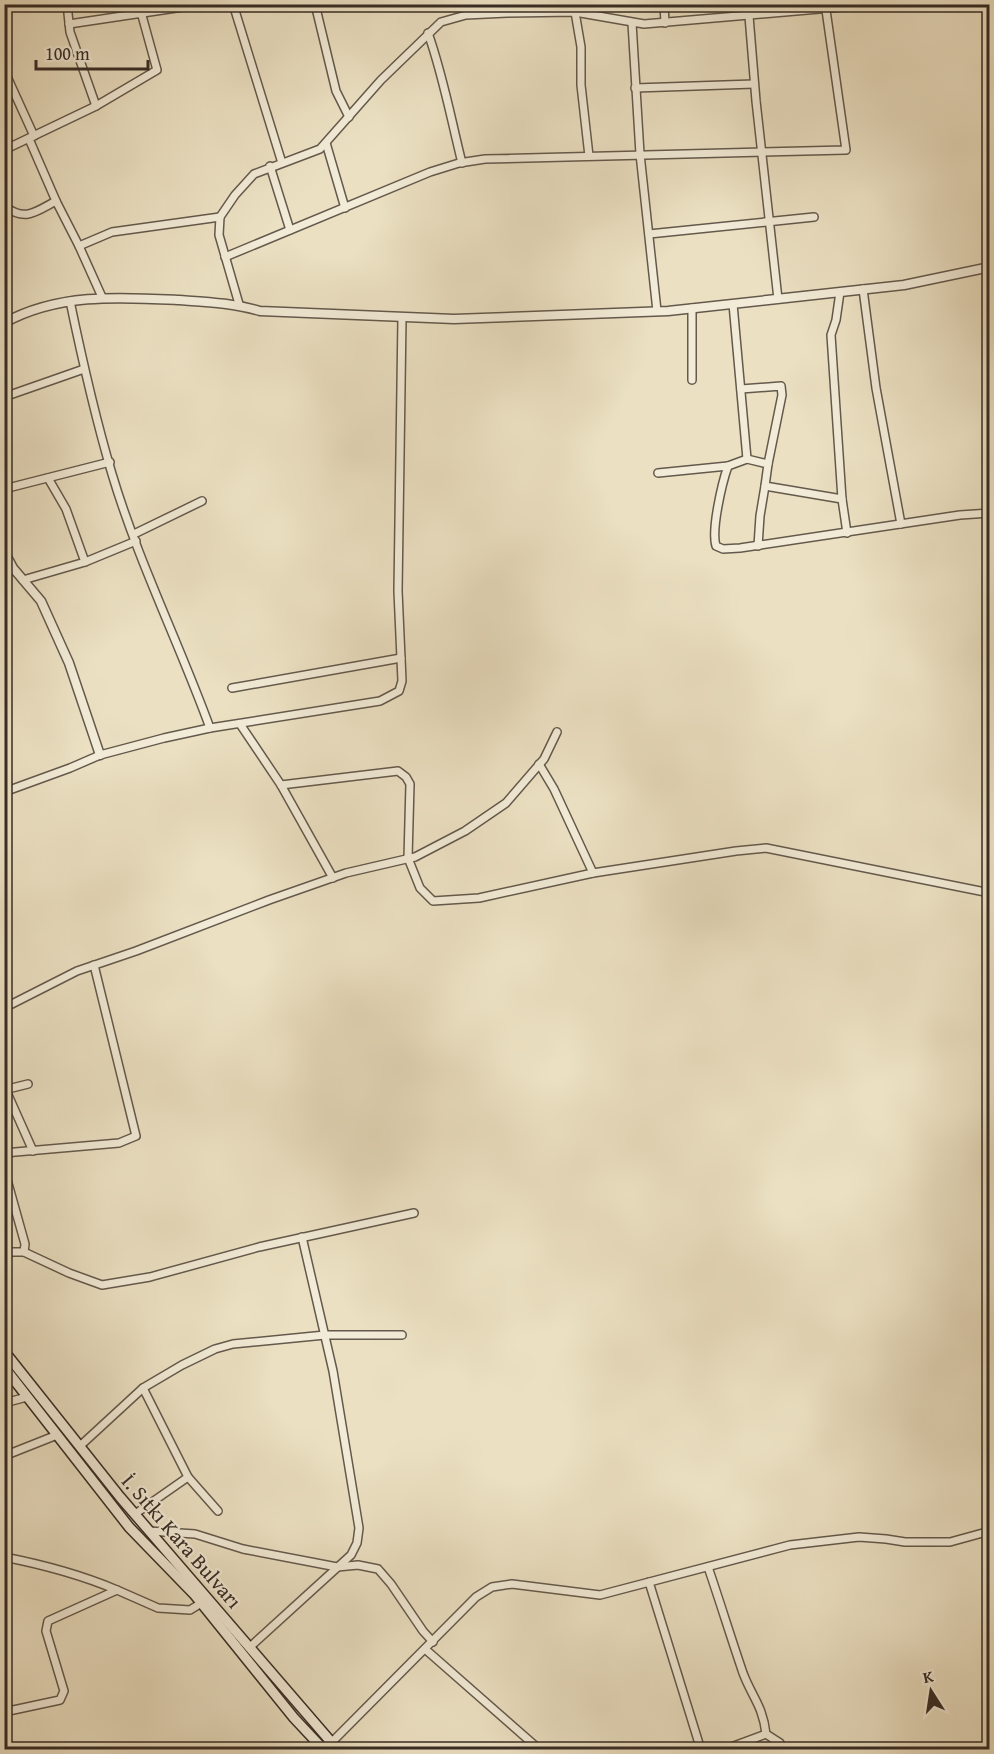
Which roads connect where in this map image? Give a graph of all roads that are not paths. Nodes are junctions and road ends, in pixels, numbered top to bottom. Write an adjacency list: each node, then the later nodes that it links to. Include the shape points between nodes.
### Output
1 (67, 4): 14 (street)
2 (203, 4): 10 (street)
3 (232, 4): 27 (street)
4 (315, 4): 20 (street, via 336,91)
5 (664, 4): 13 (street)
6 (877, 4): 7 (street)
7 (827, 7): 11 (street); 24 (street, via 846,150)
8 (507, 9): 9 (street); 15 (street, via 441,22)
9 (580, 10): 12 (street); 26 (street, via 581,85)
10 (141, 12): 14 (street); 19 (street, via 156,70)
11 (749, 16): 13 (street); 17 (street)
12 (632, 23): 13 (street); 18 (street)
13 (665, 23)
14 (69, 24): 19 (street)
15 (428, 33): 20 (street); 28 (street, via 442,73)
16 (4, 70): 21 (street)
17 (754, 84): 18 (street); 24 (street)
18 (635, 88): 25 (street)
19 (96, 106): 21 (street)
20 (349, 117): 22 (street)
21 (32, 138): 23 (street); 30 (street)
22 (326, 143): 27 (street); 32 (street)
23 (4, 150)
24 (761, 151): 25 (street); 35 (street)
25 (640, 154): 26 (street); 37 (street)
26 (589, 156): 28 (street)
27 (282, 163): 29 (street)
28 (462, 163): 32 (street, via 430,172)
29 (270, 166): 33 (street, via 254,174); 36 (street)
30 (56, 201): 31 (street, via 27,216); 38 (street)
31 (4, 206)
32 (345, 208): 36 (street)
33 (220, 217): 38 (street, via 112,232); 39 (street, via 219,235)
34 (814, 217): 35 (street)
35 (768, 221): 37 (street); 44 (street)
36 (290, 230): 39 (street)
37 (648, 234): 49 (street)
38 (79, 246): 43 (street)
39 (225, 257): 46 (street)
40 (990, 267): 41 (street, via 904,285)
41 (863, 289): 42 (street); 67 (street)
42 (840, 292): 44 (street); 64 (street, via 831,335)
43 (102, 297): 45 (street); 46 (street)
44 (778, 299): 47 (street)
45 (70, 301): 51 (street, via 18,315); 52 (street)
46 (239, 304): 50 (street, via 260,311)
47 (733, 304): 48 (street); 54 (street)
48 (692, 308): 49 (street); 53 (street)
49 (657, 311): 50 (street)
50 (402, 318): 75 (street, via 398,591)
51 (4, 323)
52 (84, 369): 55 (street); 57 (street)
53 (692, 380)
54 (741, 389): 56 (street); 58 (street, via 781,386)
55 (4, 397)
56 (747, 459): 58 (street); 59 (street)
57 (110, 462): 61 (street); 69 (street)
58 (768, 464): 62 (street)
59 (728, 466): 60 (street); 70 (street, via 714,536 716,546)
60 (658, 473)
61 (48, 478): 63 (street); 72 (street, via 66,509)
62 (765, 486): 64 (street); 70 (street)
63 (4, 489)
64 (842, 499): 68 (street)
65 (202, 501): 69 (street)
66 (990, 513): 67 (street)
67 (901, 524): 68 (street)
68 (847, 533): 70 (street)
69 (135, 538): 72 (street); 78 (street)
70 (758, 546)
71 (4, 551): 73 (street)
72 (85, 562): 74 (street)
73 (9, 569): 74 (street)
74 (23, 580): 80 (street, via 41,602 60,643)
75 (401, 658): 76 (street); 77 (street, via 399,691 380,701)
76 (232, 688)
77 (240, 724): 78 (street); 82 (street)
78 (210, 728): 80 (street)
79 (557, 732): 81 (street)
80 (100, 755): 83 (street)
81 (539, 764): 84 (street, via 506,803 465,831); 85 (street)
82 (281, 785): 84 (street, via 398,771 410,784); 86 (street)
83 (4, 792)
84 (408, 858): 85 (street, via 420,888 433,901 479,898); 86 (street)
85 (593, 873): 87 (street, via 766,848)
86 (333, 878): 88 (street)
87 (990, 893)
88 (94, 965): 89 (street); 92 (street, via 136,1136 119,1143)
89 (4, 1008)
90 (28, 1084): 91 (street)
91 (5, 1089): 92 (street)
92 (33, 1151): 93 (street)
93 (4, 1153)
94 (4, 1169): 98 (street)
95 (414, 1213): 96 (street)
96 (302, 1237): 98 (street, via 150,1277 102,1285); 99 (street)
97 (4, 1252): 98 (street)
98 (24, 1252)
99 (325, 1335): 100 (street); 103 (street, via 215,1349); 115 (street, via 359,1528 351,1555)
100 (402, 1335)
101 (4, 1351): 107 (main road, İ. Sıtkı Kara Bulvarı)
102 (4, 1367): 104 (main road, İ. Sıtkı Kara Bulvarı)
103 (143, 1388): 107 (street); 109 (street)
104 (27, 1397): 105 (street); 106 (main road, İ. Sıtkı Kara Bulvarı)
105 (4, 1403)
106 (57, 1436): 108 (street); 119 (main road, İ. Sıtkı Kara Bulvarı, via 129,1527)
107 (80, 1446): 111 (main road, İ. Sıtkı Kara Bulvarı)
108 (4, 1456)
109 (188, 1478): 110 (street); 111 (street)
110 (218, 1511)
111 (135, 1514): 113 (main road, İ. Sıtkı Kara Bulvarı)
112 (990, 1530): 116 (street, via 950,1542 859,1537 790,1545)
113 (149, 1531): 115 (street, via 195,1534 243,1549); 119 (main road, İ. Sıtkı Kara Bulvarı)
114 (4, 1557): 118 (street, via 60,1568)
115 (337, 1567): 120 (street, via 358,1565 378,1569); 121 (street)
116 (708, 1567): 117 (street); 124 (street, via 744,1676 764,1718)
117 (649, 1582): 120 (street, via 600,1595 523,1584 492,1587 476,1597); 128 (street)
118 (117, 1590): 119 (street, via 158,1608 190,1610); 123 (street, via 48,1621 46,1631 64,1691 60,1700)
119 (205, 1601): 121 (main road, İ. Sıtkı Kara Bulvarı); 126 (main road, İ. Sıtkı Kara Bulvarı, via 294,1718)
120 (433, 1642): 122 (street)
121 (250, 1647): 125 (main road, İ. Sıtkı Kara Bulvarı)
122 (425, 1649): 125 (street); 127 (street)
123 (4, 1712)
124 (766, 1734): 129 (street); 130 (street)
125 (335, 1746)
126 (324, 1749)
127 (540, 1749)
128 (701, 1749)
129 (723, 1749)
130 (783, 1749)

